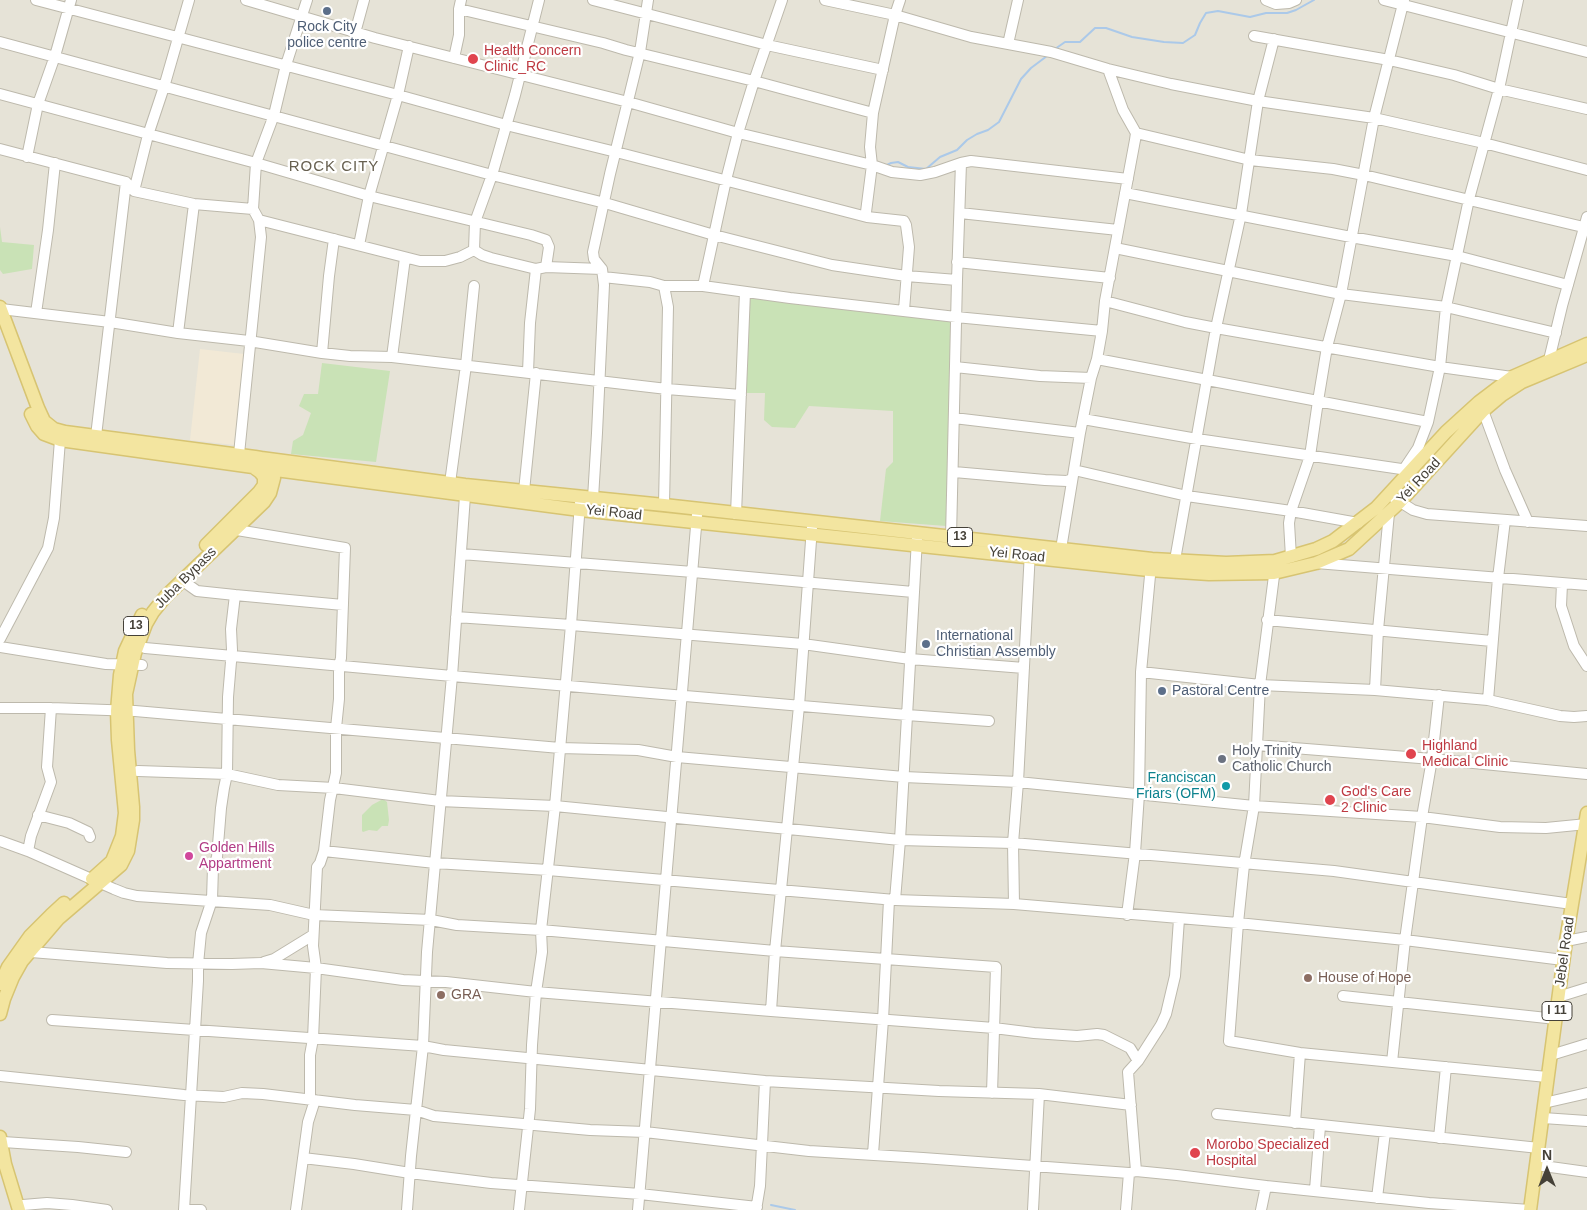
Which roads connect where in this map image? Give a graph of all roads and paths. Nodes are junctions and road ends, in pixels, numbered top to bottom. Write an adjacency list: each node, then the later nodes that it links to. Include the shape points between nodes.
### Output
1 (36, 0): 18 (street)
2 (189, 0): 26 (street)
3 (246, 0): 22 (street)
4 (307, 0): 22 (street)
5 (364, 0): 24 (street)
6 (539, 0): 23 (street)
7 (594, 0): 20 (street)
8 (648, 0): 20 (street)
9 (782, 0): 31 (street)
10 (825, 0): 21 (street)
11 (900, 0): 21 (street)
12 (1018, 0): 30 (street)
13 (1266, 0): 14 (street, via 1276,4)
14 (1296, 0)
15 (1384, 0): 17 (street)
16 (1518, 0): 25 (street)
17 (1403, 2): 25 (street); 37 (street)
18 (70, 4): 26 (street); 35 (street)
19 (460, 4): 23 (street); 36 (street)
20 (646, 13): 31 (street); 33 (street)
21 (895, 15): 30 (street); 40 (street)
22 (301, 17): 24 (street); 38 (street)
23 (533, 26): 33 (street); 41 (street)
24 (355, 33): 32 (street)
25 (1511, 33): 34 (street); 44 (street)
26 (178, 36): 38 (street); 43 (street)
27 (1254, 36): 28 (street)
28 (1274, 39): 37 (street); 47 (street)
29 (0, 42): 35 (street)
30 (1008, 44): 39 (street, via 1051,52)
31 (767, 45): 40 (street); 42 (street)
32 (408, 46): 36 (street); 46 (street)
33 (640, 52): 42 (street); 48 (street)
34 (1587, 52)
35 (55, 56): 43 (street); 49 (street)
36 (454, 58): 41 (street)
37 (1389, 60): 44 (street); 53 (street)
38 (286, 65): 46 (street); 52 (street)
39 (1108, 69): 47 (street); 56 (street, via 1123,110)
40 (882, 70): 51 (street)
41 (520, 76): 48 (street); 54 (street)
42 (754, 81): 51 (street); 55 (street)
43 (164, 87): 52 (street); 57 (street)
44 (1499, 89): 50 (street); 58 (street)
45 (0, 94): 49 (street)
46 (398, 95): 54 (street); 59 (street)
47 (1258, 100): 53 (street); 63 (street)
48 (628, 102): 55 (street); 61 (street)
49 (38, 104): 57 (street); 62 (street)
50 (1587, 109)
51 (873, 113): 67 (street)
52 (274, 115): 59 (street); 65 (street)
53 (1374, 118): 58 (street); 70 (street)
54 (506, 125): 61 (street); 69 (street)
55 (738, 133): 67 (street); 72 (street)
56 (1136, 133): 63 (street); 71 (street)
57 (148, 135): 65 (street); 74 (street)
58 (1484, 143): 68 (street); 77 (street)
59 (384, 145): 69 (street); 76 (street)
60 (0, 149): 62 (street)
61 (616, 152): 72 (street); 78 (street)
62 (27, 157): 64 (street)
63 (1250, 160): 70 (street); 82 (street)
64 (55, 163): 73 (street); 113 (street)
65 (256, 163): 76 (street); 80 (street)
66 (961, 163): 67 (street, via 920,175 892,172); 71 (street, via 988,162); 81 (street)
67 (872, 165): 83 (street)
68 (1587, 170)
69 (492, 175): 78 (street); 85 (street)
70 (1364, 175): 77 (street); 89 (street)
71 (1128, 179): 75 (street)
72 (726, 180): 83 (street); 88 (street)
73 (126, 182): 74 (street); 115 (street)
74 (134, 190): 79 (street)
75 (1125, 192): 82 (street); 87 (street)
76 (369, 196): 85 (street); 91 (street)
77 (1469, 199): 86 (street); 94 (street)
78 (605, 203): 88 (street); 99 (street, via 593,252)
79 (194, 204): 80 (street); 120 (street)
80 (253, 209): 84 (street)
81 (960, 213): 87 (street); 96 (street)
82 (1240, 214): 89 (street); 98 (street)
83 (867, 217): 100 (street, via 904,222 906,225 909,247)
84 (259, 220): 90 (street); 121 (street, via 261,237)
85 (475, 222): 93 (street); 97 (street, via 546,240 549,247)
86 (1586, 224): 103 (street)
87 (1118, 230): 92 (street)
88 (714, 235): 100 (street, via 832,265); 106 (street)
89 (1351, 237): 94 (street); 108 (street)
90 (334, 239): 91 (street); 124 (street)
91 (359, 245): 95 (street)
92 (1116, 248): 98 (street); 101 (street)
93 (474, 250): 95 (street, via 445,261); 97 (street, via 491,258)
94 (1457, 256): 103 (street); 110 (street)
95 (405, 258): 126 (street)
96 (957, 262): 101 (street); 102 (street)
97 (541, 268): 99 (street); 132 (street, via 530,323)
98 (1228, 270): 108 (street); 117 (street)
99 (602, 273): 105 (street); 136 (street)
100 (906, 276): 102 (street); 112 (street)
101 (1110, 278): 109 (street)
102 (957, 280): 114 (street)
103 (1568, 285): 119 (street)
104 (474, 286): 129 (street)
105 (664, 286): 106 (street); 137 (street, via 668,307)
106 (702, 286): 107 (street)
107 (745, 292): 112 (street); 138 (street)
108 (1340, 294): 110 (street); 123 (street)
109 (1105, 301): 117 (street); 118 (street)
110 (1446, 307): 119 (street); 131 (street)
111 (0, 308): 113 (street); 145 (main road, via 44,421 54,429)
112 (904, 310): 114 (street)
113 (36, 313): 115 (street)
114 (956, 317): 118 (street); 130 (street)
115 (110, 322): 120 (street); 145 (street)
116 (0, 325): 147 (main road, via 32,416 44,434)
117 (1216, 328): 123 (street); 135 (street)
118 (1102, 331): 127 (street)
119 (1556, 332): 128 (street)
120 (178, 333): 121 (street)
121 (249, 341): 124 (street); 148 (street)
122 (1587, 344): 128 (main road, Yei Road / 13)
123 (1327, 347): 131 (street); 139 (street)
124 (322, 354): 126 (street)
125 (1587, 355): 140 (main road, Yei Road, via 1522,382)
126 (392, 357): 129 (street)
127 (1097, 359): 134 (street); 135 (street)
128 (1549, 360): 133 (main road, Yei Road / 13)
129 (466, 365): 132 (street); 155 (street)
130 (955, 367): 134 (street); 141 (street)
131 (1440, 367): 133 (street); 143 (street)
132 (532, 372): 136 (street); 156 (street)
133 (1512, 377): 140 (main road, Yei Road / 13)
134 (1091, 378): 142 (street)
135 (1208, 379): 139 (street); 146 (street)
136 (600, 380): 137 (street); 160 (street)
137 (667, 389): 138 (street); 161 (street)
138 (741, 395): 165 (street)
139 (1318, 401): 143 (street); 149 (street)
140 (1481, 406): 152 (main road, Yei Road / 13, via 1446,432); 159 (main road, Yei Road); 168 (street)
141 (954, 418): 144 (street); 153 (street)
142 (1083, 419): 144 (street); 146 (street)
143 (1428, 422): 152 (street)
144 (1080, 433): 154 (street)
145 (96, 436): 148 (main road)
146 (1197, 438): 149 (street); 158 (street)
147 (60, 440): 150 (main road); 199 (street, via 54,518 48,548)
148 (239, 454): 150 (main road)
149 (1310, 456): 152 (street); 163 (street)
150 (257, 463): 151 (main road, Yei Road); 155 (main road, Yei Road); 221 (main road, Juba Bypass / 13, via 264,478 259,492 144,610 125,651)
151 (272, 470): 157 (main road, Yei Road); 261 (main road, Juba Bypass, via 273,485 264,502 166,596 153,612 138,642 126,694 134,807 131,837 128,852 120,866)
152 (1407, 470): 159 (main road, Yei Road / 13)
153 (954, 472): 154 (street, via 1067,481); 173 (street)
154 (1073, 474): 158 (street); 175 (street)
155 (450, 484): 156 (main road, Yei Road)
156 (524, 491): 160 (main road, Yei Road)
157 (465, 496): 160 (main road, Yei Road); 177 (street)
158 (1188, 496): 163 (street); 179 (street)
159 (1395, 499): 164 (main road, Yei Road); 166 (street, via 1427,514); 169 (main road, Yei Road / 13)
160 (584, 502): 161 (main road, Yei Road); 167 (main road, Yei Road); 180 (street)
161 (664, 505): 162 (main road, Yei Road)
162 (697, 509): 165 (main road, Yei Road); 167 (street)
163 (1291, 511): 169 (street); 178 (street)
164 (1389, 513): 181 (main road, Yei Road, via 1349,549); 184 (street)
165 (736, 514): 171 (main road, Yei Road)
166 (1505, 520): 168 (street); 186 (street)
167 (696, 522): 171 (main road, Yei Road); 185 (street)
168 (1528, 522): 170 (street)
169 (1358, 523): 178 (main road, Yei Road / 13, via 1333,541)
170 (1587, 526)
171 (812, 528): 174 (main road, Yei Road); 188 (street)
172 (237, 530): 193 (street, via 345,548)
173 (952, 536): 174 (main road, Yei Road / 13); 176 (main road, Yei Road / 13)
174 (917, 539): 176 (main road, Yei Road); 191 (street)
175 (1061, 549): 176 (main road, Yei Road / 13); 182 (main road, Yei Road / 13)
176 (1030, 551): 182 (main road, Yei Road); 209 (street)
177 (461, 554): 180 (street); 194 (street)
178 (1291, 557): 183 (main road, Yei Road / 13)
179 (1175, 560): 182 (main road, Yei Road / 13); 183 (main road, Yei Road / 13)
180 (576, 563): 185 (street); 196 (street)
181 (1316, 563): 183 (main road, Yei Road); 184 (street)
182 (1151, 564): 183 (main road, Yei Road, via 1209,574); 210 (street)
183 (1275, 567): 195 (street)
184 (1384, 568): 186 (street); 197 (street)
185 (693, 572): 188 (street); 198 (street)
186 (1498, 578): 189 (street); 200 (street)
187 (183, 581): 192 (street, via 197,591)
188 (808, 583): 191 (street); 201 (street)
189 (1562, 584): 190 (street); 208 (street, via 1561,606 1574,646)
190 (1587, 586)
191 (913, 592): 205 (street)
192 (235, 596): 193 (street); 204 (street)
193 (343, 605): 207 (street)
194 (456, 616): 196 (street); 211 (street)
195 (1267, 620): 197 (street); 212 (street)
196 (571, 625): 198 (street); 213 (street)
197 (1378, 630): 200 (street); 214 (street)
198 (688, 635): 201 (street); 216 (street)
199 (0, 639)
200 (1492, 641): 217 (street)
201 (803, 644): 205 (street); 218 (street)
202 (0, 647): 206 (street, via 106,664)
203 (145, 648): 204 (street)
204 (231, 657): 207 (street); 224 (street)
205 (910, 659): 209 (street); 222 (street)
206 (142, 665)
207 (339, 666): 211 (street); 226 (street)
208 (1587, 666)
209 (1024, 668): 237 (street)
210 (1141, 672): 212 (street); 239 (street)
211 (452, 676): 213 (street); 227 (street)
212 (1260, 685): 214 (street); 228 (street)
213 (565, 686): 216 (street); 229 (street)
214 (1375, 690): 215 (street)
215 (1439, 695): 217 (street); 231 (street)
216 (682, 696): 218 (street); 230 (street)
217 (1488, 700): 223 (street, via 1560,716)
218 (799, 706): 222 (street); 232 (street)
219 (0, 708): 220 (street)
220 (51, 708): 221 (street); 243 (street, via 47,768 51,782)
221 (117, 711): 224 (street); 284 (main road, Juba Bypass / 13, via 124,813 118,850 112,862 51,914)
222 (907, 715): 225 (street); 236 (street)
223 (1587, 716)
224 (229, 720): 226 (street); 234 (street)
225 (989, 721)
226 (336, 728): 227 (street); 238 (street)
227 (446, 737): 229 (street); 240 (street)
228 (1256, 745): 231 (street); 242 (street)
229 (560, 748): 230 (street, via 638,750); 241 (street)
230 (677, 757): 232 (street); 245 (street)
231 (1432, 759): 235 (street); 244 (street)
232 (793, 766): 236 (street); 247 (street)
233 (138, 771): 234 (street)
234 (228, 774): 238 (street, via 278,785); 263 (street, via 213,867)
235 (1587, 774)
236 (904, 777): 237 (street); 249 (street)
237 (1018, 782): 239 (street); 251 (street)
238 (334, 788): 240 (street); 253 (street)
239 (1139, 794): 242 (street); 254 (street)
240 (440, 801): 241 (street); 255 (street)
241 (555, 806): 245 (street); 257 (street)
242 (1254, 806): 244 (street); 256 (street)
243 (38, 815): 248 (street, via 69,823 88,832); 252 (street)
244 (1422, 817): 246 (street, via 1500,827 1546,828); 260 (street)
245 (672, 818): 247 (street); 259 (street)
246 (1587, 821): 258 (main road, Jebel Road / I 11)
247 (788, 829): 249 (street); 262 (street)
248 (90, 837)
249 (900, 840): 251 (street); 264 (street)
250 (0, 841): 252 (street)
251 (1013, 843): 254 (street); 265 (street)
252 (28, 851): 261 (street)
253 (324, 852): 255 (street); 267 (street, via 316,867)
254 (1135, 853): 256 (street); 268 (street)
255 (435, 863): 257 (street); 270 (street)
256 (1244, 864): 260 (street); 271 (street)
257 (548, 870): 259 (street); 272 (street)
258 (1581, 880): 266 (main road, Jebel Road / I 11)
259 (667, 881): 262 (street); 276 (street)
260 (1413, 881): 266 (street); 275 (street)
261 (100, 882): 263 (street, via 137,896); 295 (main road, Juba Bypass, via 58,919 22,961 13,976)
262 (782, 891): 264 (street); 279 (street)
263 (212, 900): 267 (street, via 270,905); 283 (street, via 201,933)
264 (892, 900): 265 (street); 280 (street)
265 (1014, 904): 268 (street)
266 (1572, 904): 277 (main road, Jebel Road / I 11)
267 (314, 915): 270 (street); 273 (street)
268 (1127, 915): 269 (street)
269 (1179, 919): 271 (street); 307 (street, via 1175,976 1166,1014)
270 (430, 920): 272 (street, via 457,925); 286 (street)
271 (1238, 924): 275 (street); 304 (street, via 1229,1041)
272 (541, 930): 276 (street); 289 (street, via 542,952)
273 (313, 935): 282 (street, via 274,959); 285 (street)
274 (1587, 937): 277 (street)
275 (1406, 940): 281 (street); 293 (street)
276 (662, 941): 279 (street); 292 (street)
277 (1566, 941): 281 (main road, Jebel Road / I 11)
278 (31, 952): 283 (street)
279 (775, 952): 280 (street); 294 (street)
280 (886, 959): 298 (street); 299 (street, via 996,967)
281 (1564, 960): 291 (main road, Jebel Road / I 11)
282 (261, 963): 283 (street); 285 (street)
283 (198, 964): 300 (street)
284 (4, 965): 287 (main road, Juba Bypass / 13)
285 (316, 968): 286 (street); 301 (street)
286 (425, 981): 289 (street); 303 (street)
287 (0, 984)
288 (1587, 988): 291 (street)
289 (536, 992): 292 (street); 306 (street)
290 (1343, 996): 293 (street)
291 (1558, 997): 296 (main road, Jebel Road / I 11)
292 (656, 1002): 294 (street); 310 (street)
293 (1399, 1002): 296 (street); 308 (street)
294 (771, 1012): 298 (street)
295 (0, 1014)
296 (1556, 1019): 305 (main road, Jebel Road / I 11)
297 (52, 1020): 300 (street)
298 (883, 1020): 299 (street); 314 (street)
299 (994, 1028): 307 (street, via 1063,1035 1104,1035 1130,1048); 315 (street)
300 (194, 1031): 301 (street); 318 (street)
301 (313, 1039): 303 (street); 319 (street, via 310,1055)
302 (1587, 1044): 305 (street)
303 (423, 1046): 306 (street); 322 (street)
304 (1300, 1053): 308 (street); 326 (street)
305 (1551, 1055): 312 (main road, Jebel Road / I 11)
306 (531, 1058): 310 (street); 327 (street)
307 (1138, 1061): 321 (street, via 1128,1072)
308 (1392, 1062): 309 (street)
309 (1446, 1067): 312 (street); 331 (street)
310 (650, 1069): 313 (street); 329 (street)
311 (0, 1076): 318 (street)
312 (1548, 1077): 320 (main road, Jebel Road / I 11)
313 (765, 1081): 314 (street); 333 (street)
314 (878, 1087): 315 (street); 336 (street)
315 (992, 1093): 317 (street)
316 (1587, 1093): 320 (street)
317 (1039, 1094): 321 (street); 339 (street)
318 (190, 1095): 319 (street, via 224,1097 242,1093); 354 (street)
319 (312, 1100): 322 (street); 337 (street)
320 (1544, 1103): 324 (main road, Jebel Road / I 11)
321 (1131, 1105): 340 (street)
322 (416, 1110): 327 (street, via 434,1116); 343 (street)
323 (1217, 1114): 326 (street)
324 (1543, 1118): 325 (street); 334 (main road, Jebel Road / I 11)
325 (1587, 1121)
326 (1295, 1123): 328 (street)
327 (529, 1124): 329 (street); 344 (street)
328 (1320, 1126): 330 (street); 346 (street)
329 (645, 1132): 333 (street); 347 (street)
330 (1385, 1132): 331 (street); 348 (street)
331 (1439, 1138): 334 (street)
332 (2, 1140): 335 (street); 350 (main road, via 6,1164)
333 (762, 1145): 336 (street); 351 (street)
334 (1538, 1148): 338 (main road, Jebel Road / I 11)
335 (126, 1152)
336 (873, 1154): 339 (street)
337 (303, 1158): 343 (street); 356 (street)
338 (1536, 1165): 341 (street); 363 (main road, Jebel Road / I 11)
339 (1036, 1166): 340 (street); 360 (street)
340 (1132, 1172): 345 (street); 361 (street)
341 (1587, 1172)
342 (0, 1173): 352 (main road)
343 (410, 1173): 344 (street); 357 (street)
344 (522, 1184): 347 (street); 358 (street)
345 (1266, 1186): 346 (street); 362 (street)
346 (1315, 1190): 348 (street)
347 (640, 1194): 351 (street); 359 (street)
348 (1377, 1198): 349 (street)
349 (1428, 1206): 363 (street)
350 (21, 1208): 353 (street, via 48,1203)
351 (756, 1208)
352 (10, 1210)
353 (107, 1210)
354 (186, 1210): 355 (street)
355 (201, 1210)
356 (296, 1210)
357 (407, 1210)
358 (519, 1210)
359 (638, 1210)
360 (1033, 1210)
361 (1126, 1210)
362 (1261, 1210)
363 (1530, 1210)

